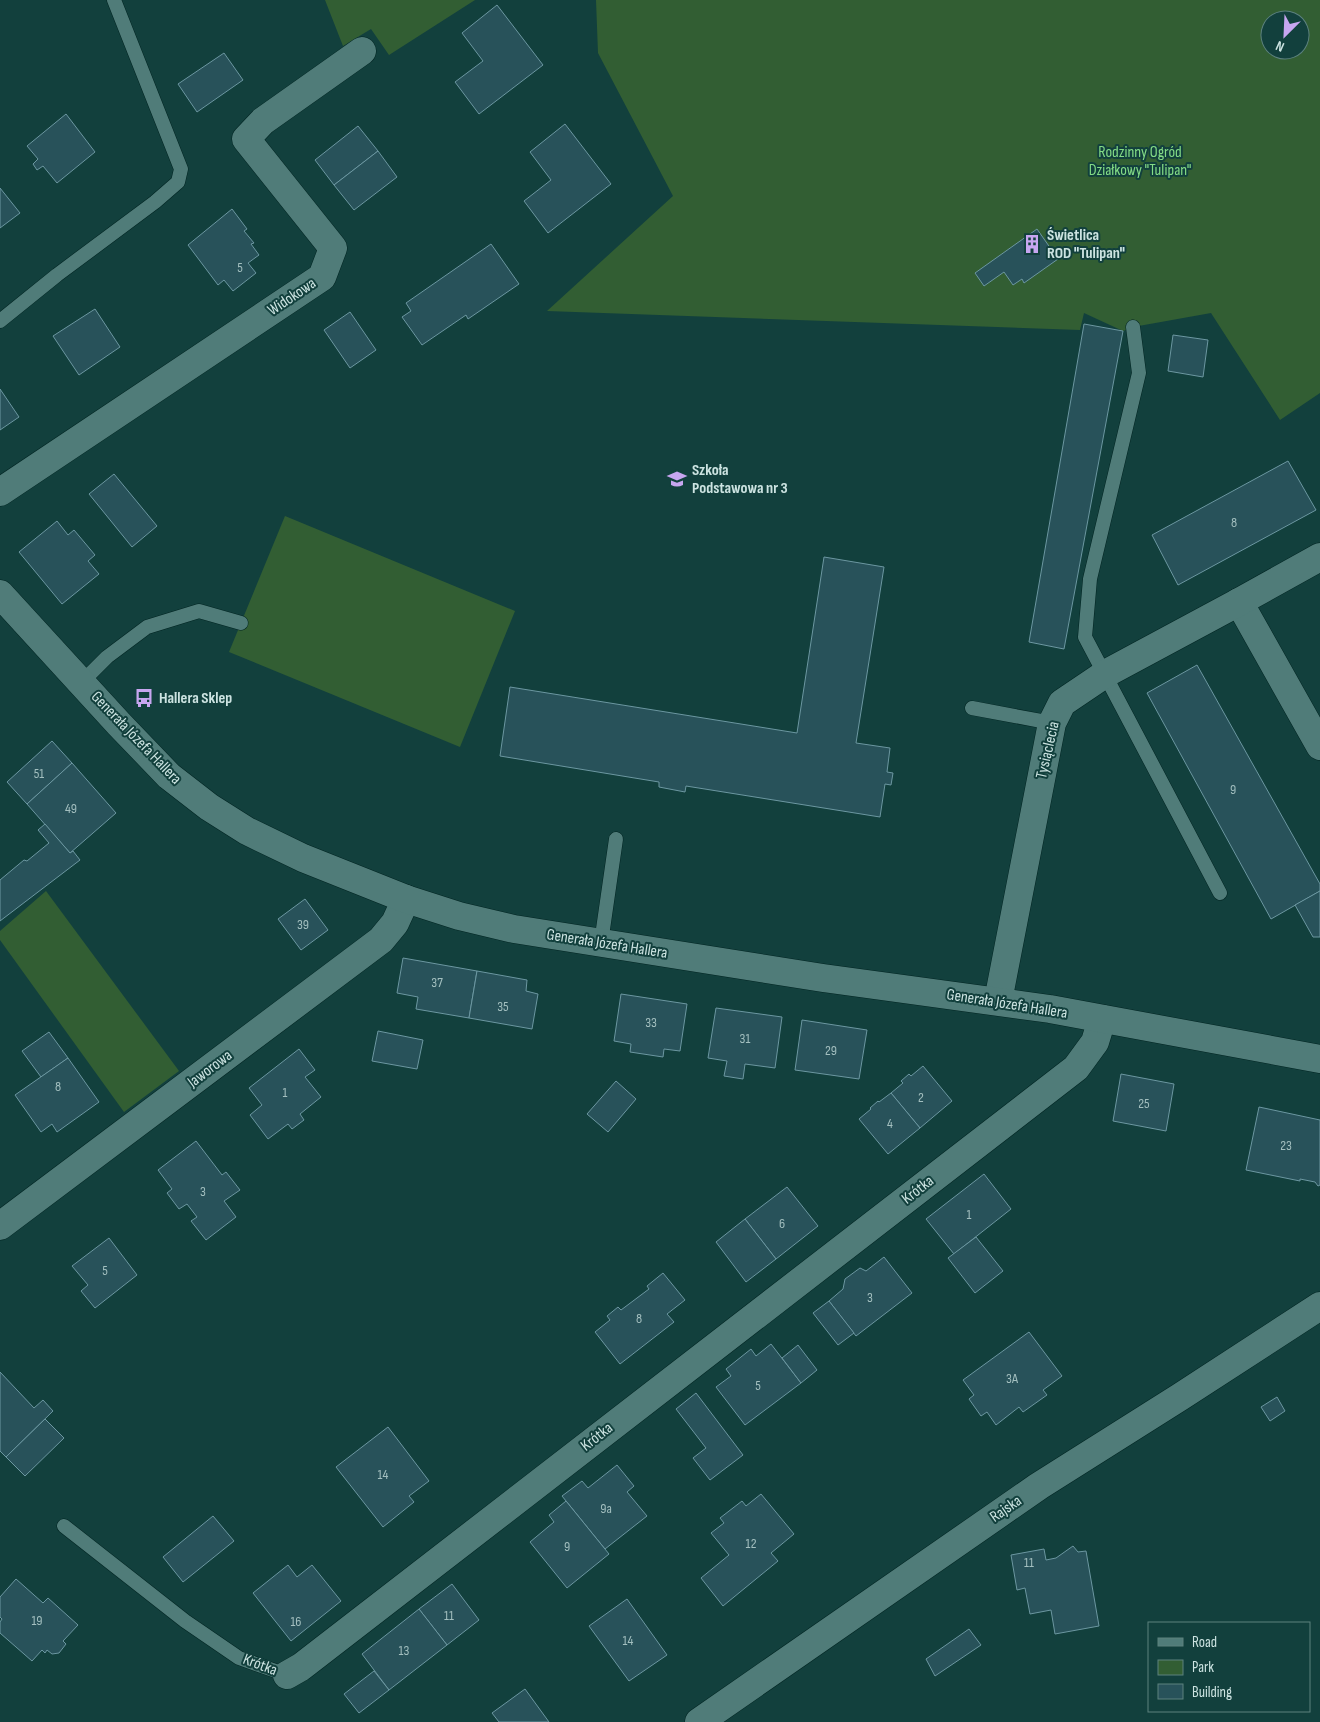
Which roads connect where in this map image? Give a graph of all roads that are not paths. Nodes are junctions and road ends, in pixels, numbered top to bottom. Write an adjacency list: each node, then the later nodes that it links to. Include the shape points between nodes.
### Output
1 (114, 0): 3 (lane, via 181,169 178,182)
2 (362, 51): 5 (street, Widokowa, via 263,121 246,139 333,248 322,277)
3 (0, 321)
4 (1134, 327): 10 (lane, via 1139,373 1090,578 1086,618 1085,637)
5 (0, 492)
6 (1320, 557): 8 (street, Tysiąclecia)
7 (0, 594): 11 (street, Generała Józefa Hallera)
8 (1239, 602): 10 (street, Tysiąclecia); 14 (street)
9 (241, 623): 11 (lane, via 200,611 147,627 107,657)
10 (1105, 674): 13 (street, Tysiąclecia, via 1062,703); 16 (lane)
11 (82, 682): 17 (street, Generała Józefa Hallera, via 169,776 209,807 303,858)
12 (972, 708): 13 (lane)
13 (1052, 723): 19 (street, Tysiąclecia)
14 (1320, 746)
15 (616, 839): 18 (lane)
16 (1220, 893)
17 (406, 899): 18 (street, Generała Józefa Hallera, via 514,929); 22 (street, Jaworowa, via 395,923 381,940)
18 (601, 943): 19 (street, Generała Józefa Hallera, via 823,978)
19 (998, 1001): 20 (street, Generała Józefa Hallera)
20 (1102, 1019): 21 (street, Generała Józefa Hallera); 25 (street, Krótka, via 1095,1042 1076,1068)
21 (1320, 1059)
22 (0, 1226)
23 (1320, 1306): 26 (street, Rajska, via 1039,1486)
24 (64, 1526): 25 (lane, Krótka, via 185,1621 239,1658)
25 (287, 1675)
26 (699, 1722)

